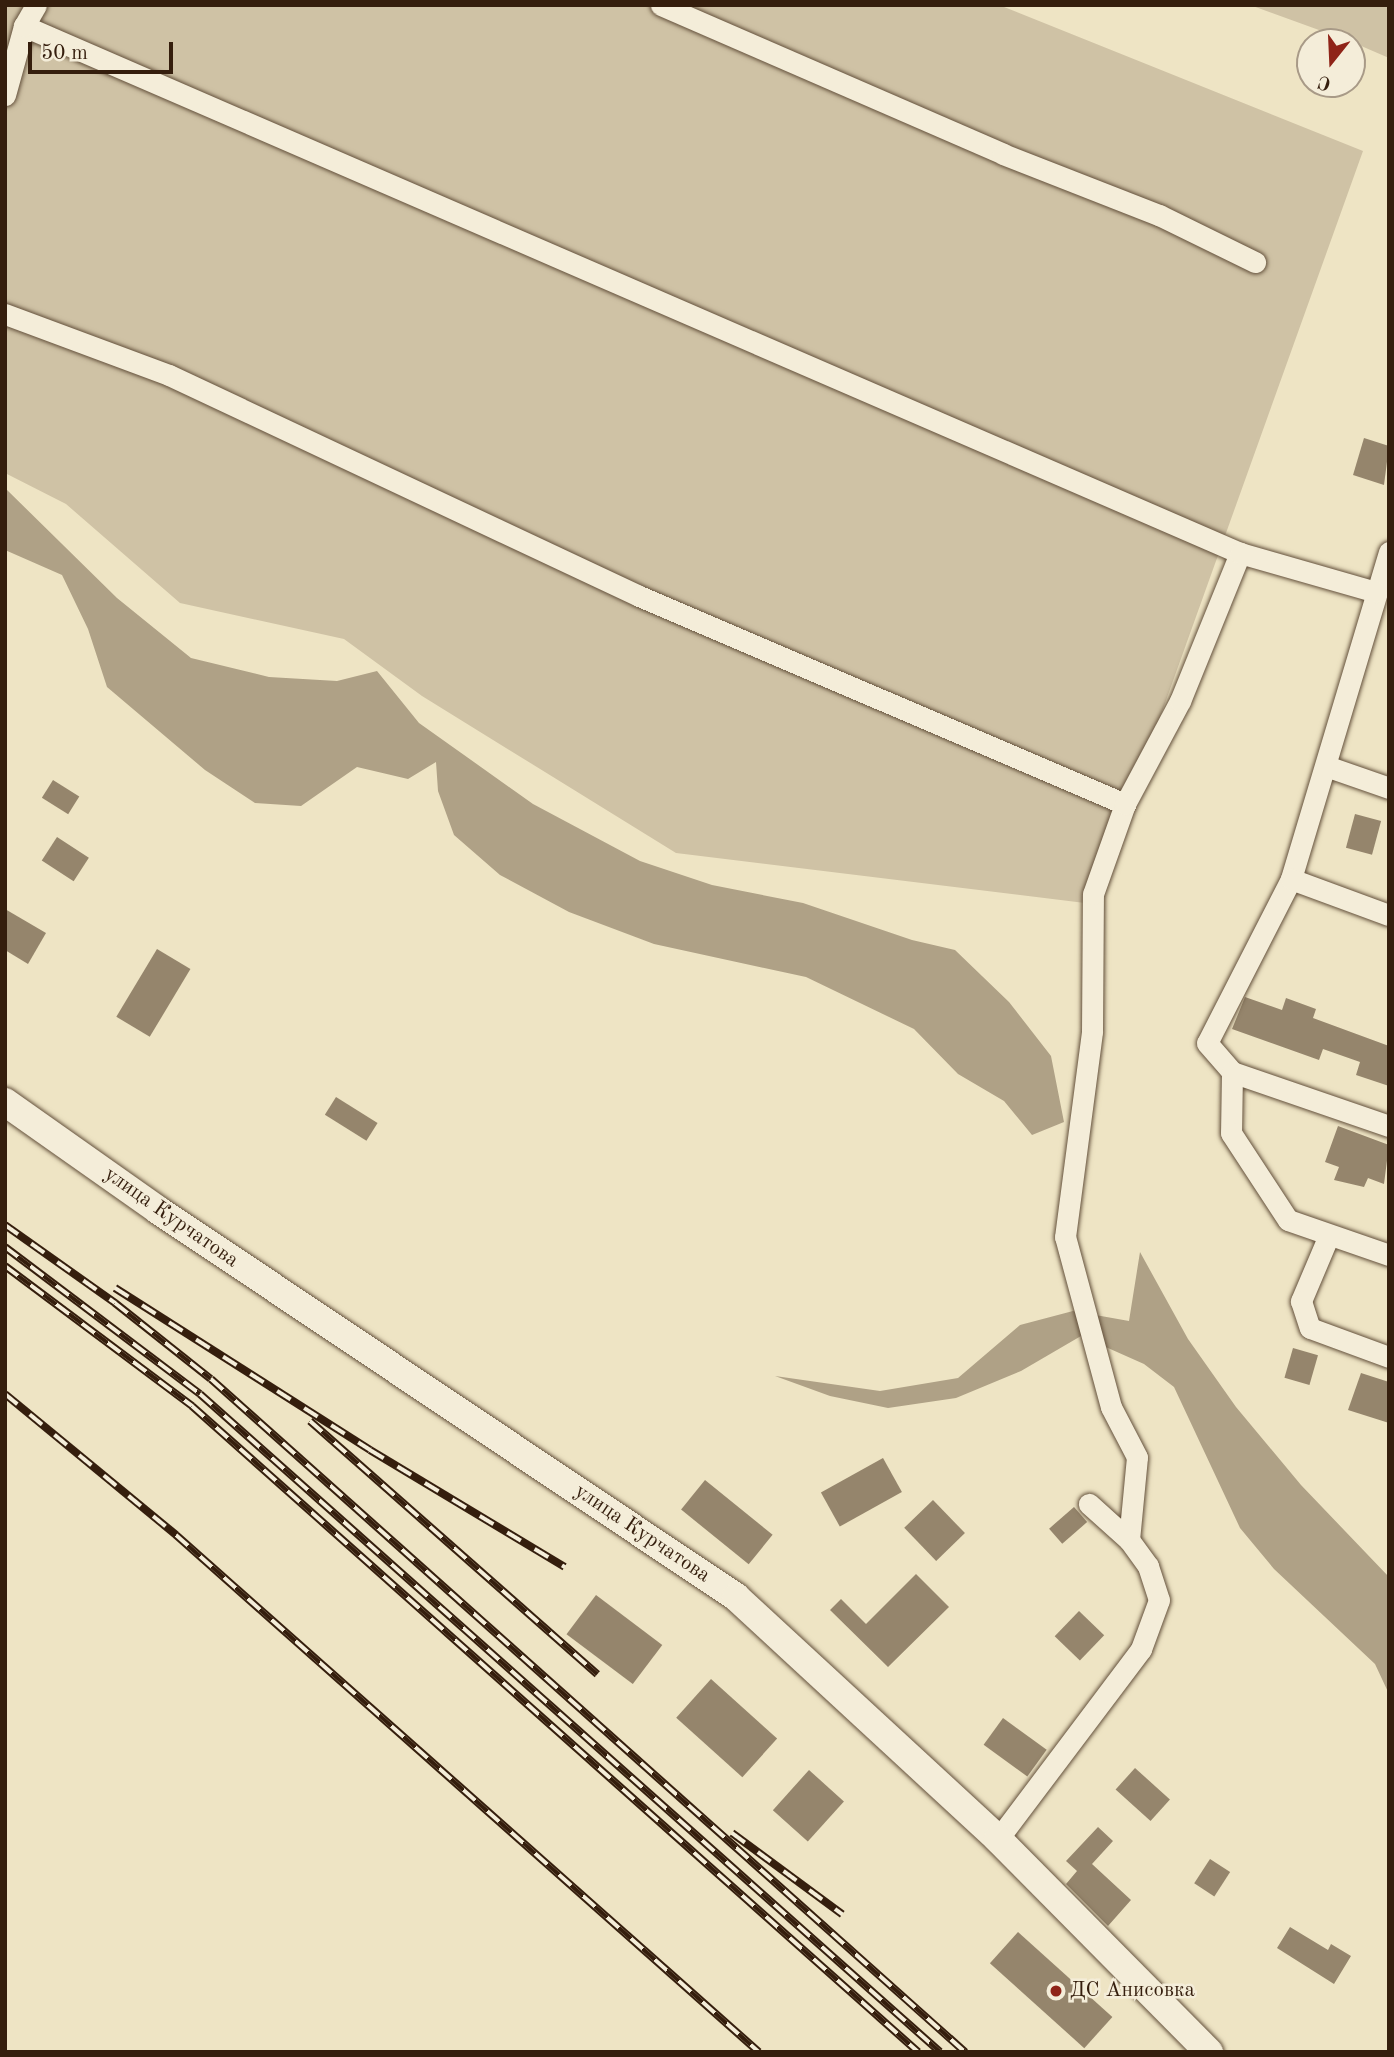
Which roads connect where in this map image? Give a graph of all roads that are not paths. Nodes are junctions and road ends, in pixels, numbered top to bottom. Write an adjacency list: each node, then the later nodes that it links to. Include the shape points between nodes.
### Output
1 (36, 5): 3 (street)
2 (661, 5): 5 (street, via 1003,154 1159,215)
3 (24, 26): 4 (street); 8 (street)
4 (5, 95)
5 (1255, 262)
6 (5, 314): 12 (street, via 169,375 639,596)
7 (1389, 552): 9 (street)
8 (1240, 553): 9 (street); 12 (street, via 1180,701)
9 (1376, 592): 10 (street)
10 (1326, 766): 11 (street); 13 (street)
11 (1389, 788)
12 (1125, 804): 22 (street, via 1093,894 1092,1031 1065,1237 1111,1407 1137,1457)
13 (1291, 879): 14 (street); 15 (street, via 1207,1043)
14 (1389, 915)
15 (1232, 1072): 17 (street); 18 (street, via 1231,1133 1288,1220)
16 (5, 1102): 23 (street, улица Курчатова, via 158,1210 736,1597)
17 (1389, 1126)
18 (1329, 1235): 19 (street); 20 (street, via 1301,1301 1310,1328)
19 (1389, 1255)
20 (1389, 1357)
21 (1089, 1504): 22 (street)
22 (1129, 1540): 23 (street, via 1148,1566 1158,1600 1141,1649)
23 (998, 1839): 24 (street, улица Курчатова)
24 (1209, 2052)

